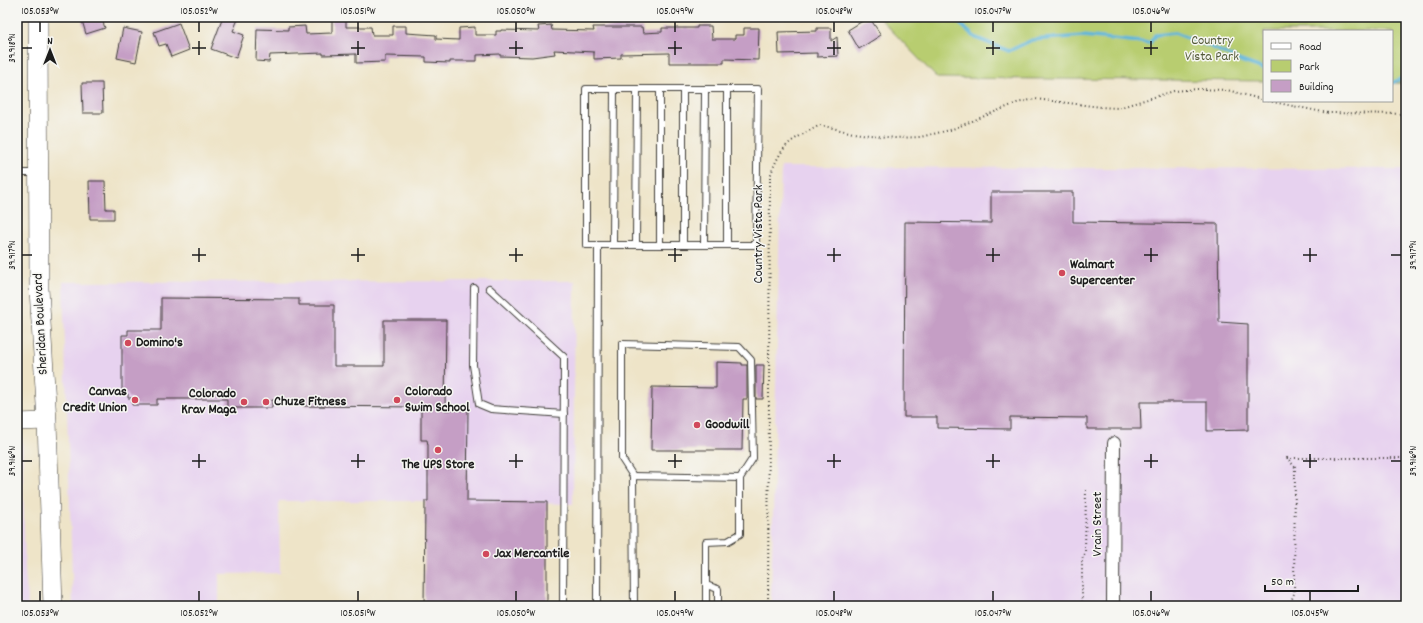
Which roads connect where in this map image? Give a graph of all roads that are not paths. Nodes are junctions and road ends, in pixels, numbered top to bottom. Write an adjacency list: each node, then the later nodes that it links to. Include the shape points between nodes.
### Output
1 (38, 17): 9 (main road, Sheridan Boulevard)
2 (614, 89): 3 (lane); 10 (lane, via 586,88 586,245); 11 (lane)
3 (637, 89): 4 (lane); 12 (lane)
4 (660, 89): 5 (lane); 13 (lane)
5 (684, 89): 6 (lane); 14 (lane)
6 (705, 89): 7 (lane); 15 (lane)
7 (727, 89): 16 (lane); 16 (lane, via 758,89 756,245)
8 (17, 173): 9 (lane)
9 (38, 173): 20 (main road, Sheridan Boulevard, via 39,289)
10 (598, 245): 11 (lane); 28 (lane)
11 (613, 245): 12 (lane)
12 (636, 245): 13 (lane)
13 (660, 245): 14 (lane)
14 (684, 245): 15 (lane)
15 (704, 245): 16 (lane)
16 (727, 245)
17 (474, 288): 19 (lane, via 473,365 479,404 491,409)
18 (489, 288): 19 (lane, via 564,357)
19 (564, 414): 27 (lane)
20 (47, 421): 21 (street); 26 (main road, Sheridan Boulevard)
21 (17, 422)
22 (1114, 443): 32 (street, Vrain Street)
23 (634, 476): 24 (lane); 24 (lane, via 622,459 622,344 739,347 751,360 752,458); 29 (lane)
24 (740, 478): 25 (lane, via 740,534 728,541 706,542)
25 (706, 585): 30 (lane); 31 (lane, via 718,589)
26 (53, 606)
27 (564, 606)
28 (597, 606)
29 (634, 606)
30 (706, 606)
31 (718, 606)
32 (1113, 606)

